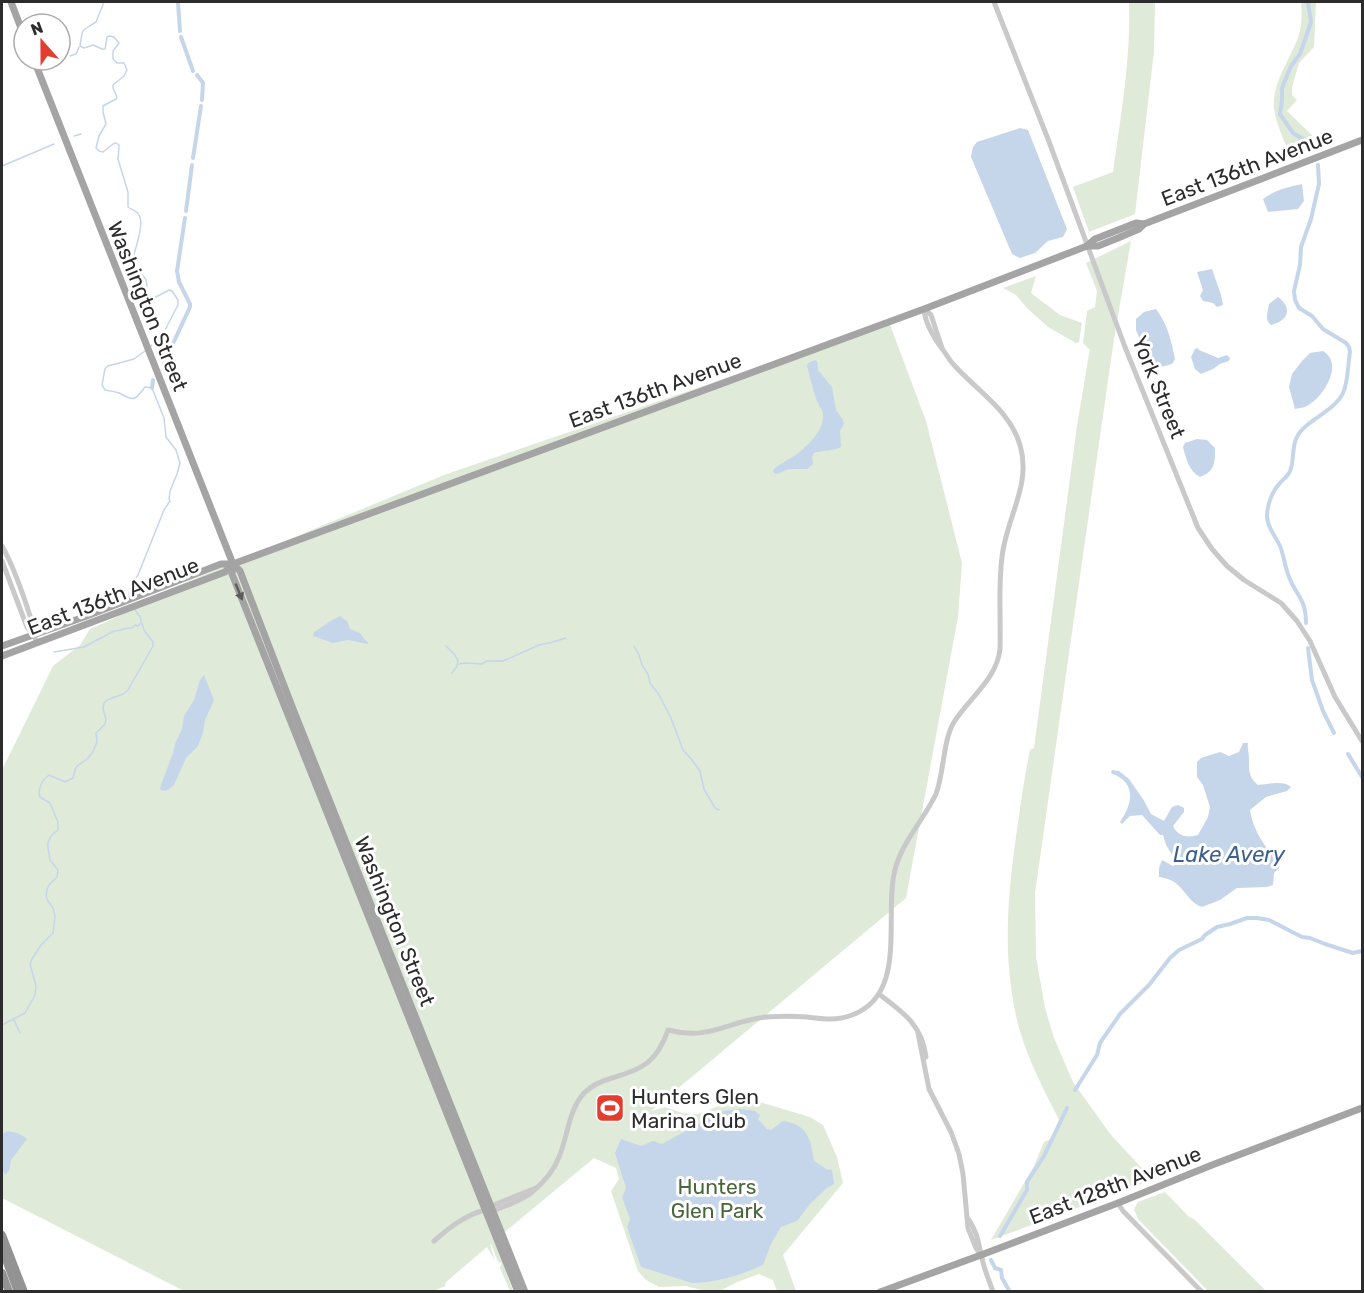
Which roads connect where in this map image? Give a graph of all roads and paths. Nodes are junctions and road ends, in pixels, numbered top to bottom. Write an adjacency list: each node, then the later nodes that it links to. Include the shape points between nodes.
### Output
1 (994, 2): 4 (street, York Street)
2 (39, 72): 8 (main road, Washington Street)
3 (1362, 140): 4 (main road, East 136th Avenue, via 1144,224 1098,246)
4 (1088, 246): 5 (main road, East 136th Avenue); 14 (street, York Street, via 1203,536 1218,558 1281,603 1297,621)
5 (924, 309): 8 (main road, East 136th Avenue); 15 (street, via 936,341 1010,422 1023,456 1023,478 1002,557 998,662 952,726 936,794 899,858 892,889 889,969)
6 (2, 546): 10 (street, via 32,620)
7 (2, 561): 10 (street)
8 (233, 564): 9 (main road, East 136th Avenue, via 221,564); 18 (main road, Washington Street, via 240,571)
9 (116, 608): 10 (main road, East 136th Avenue); 11 (main road, East 136th Avenue)
10 (33, 634): 11 (street); 12 (main road, East 136th Avenue)
11 (36, 642): 13 (main road, East 136th Avenue)
12 (2, 646)
13 (2, 656)
14 (1362, 741)
15 (879, 994): 18 (street, via 861,1011 837,1019 765,1017 700,1034 668,1030 660,1051 645,1066 599,1083 582,1096 572,1112 560,1156 550,1174 526,1197); 22 (street, via 906,1015 918,1033 929,1089 959,1154 968,1218)
16 (1362, 1108): 17 (main road, East 128th Avenue)
17 (1118, 1203): 22 (main road, East 128th Avenue); 32 (street)
18 (490, 1208): 20 (street, via 458,1222); 28 (main road, Washington Street); 29 (main road, Washington Street)
19 (2, 1235): 27 (highway)
20 (434, 1242)
21 (2, 1249): 26 (highway)
22 (981, 1255): 30 (main road, East 128th Avenue); 31 (street)
23 (2, 1262): 25 (highway)
24 (2, 1273): 25 (highway)
25 (11, 1292)
26 (18, 1292)
27 (24, 1292)
28 (518, 1292)
29 (525, 1292)
30 (880, 1292)
31 (993, 1292)
32 (1202, 1292)

